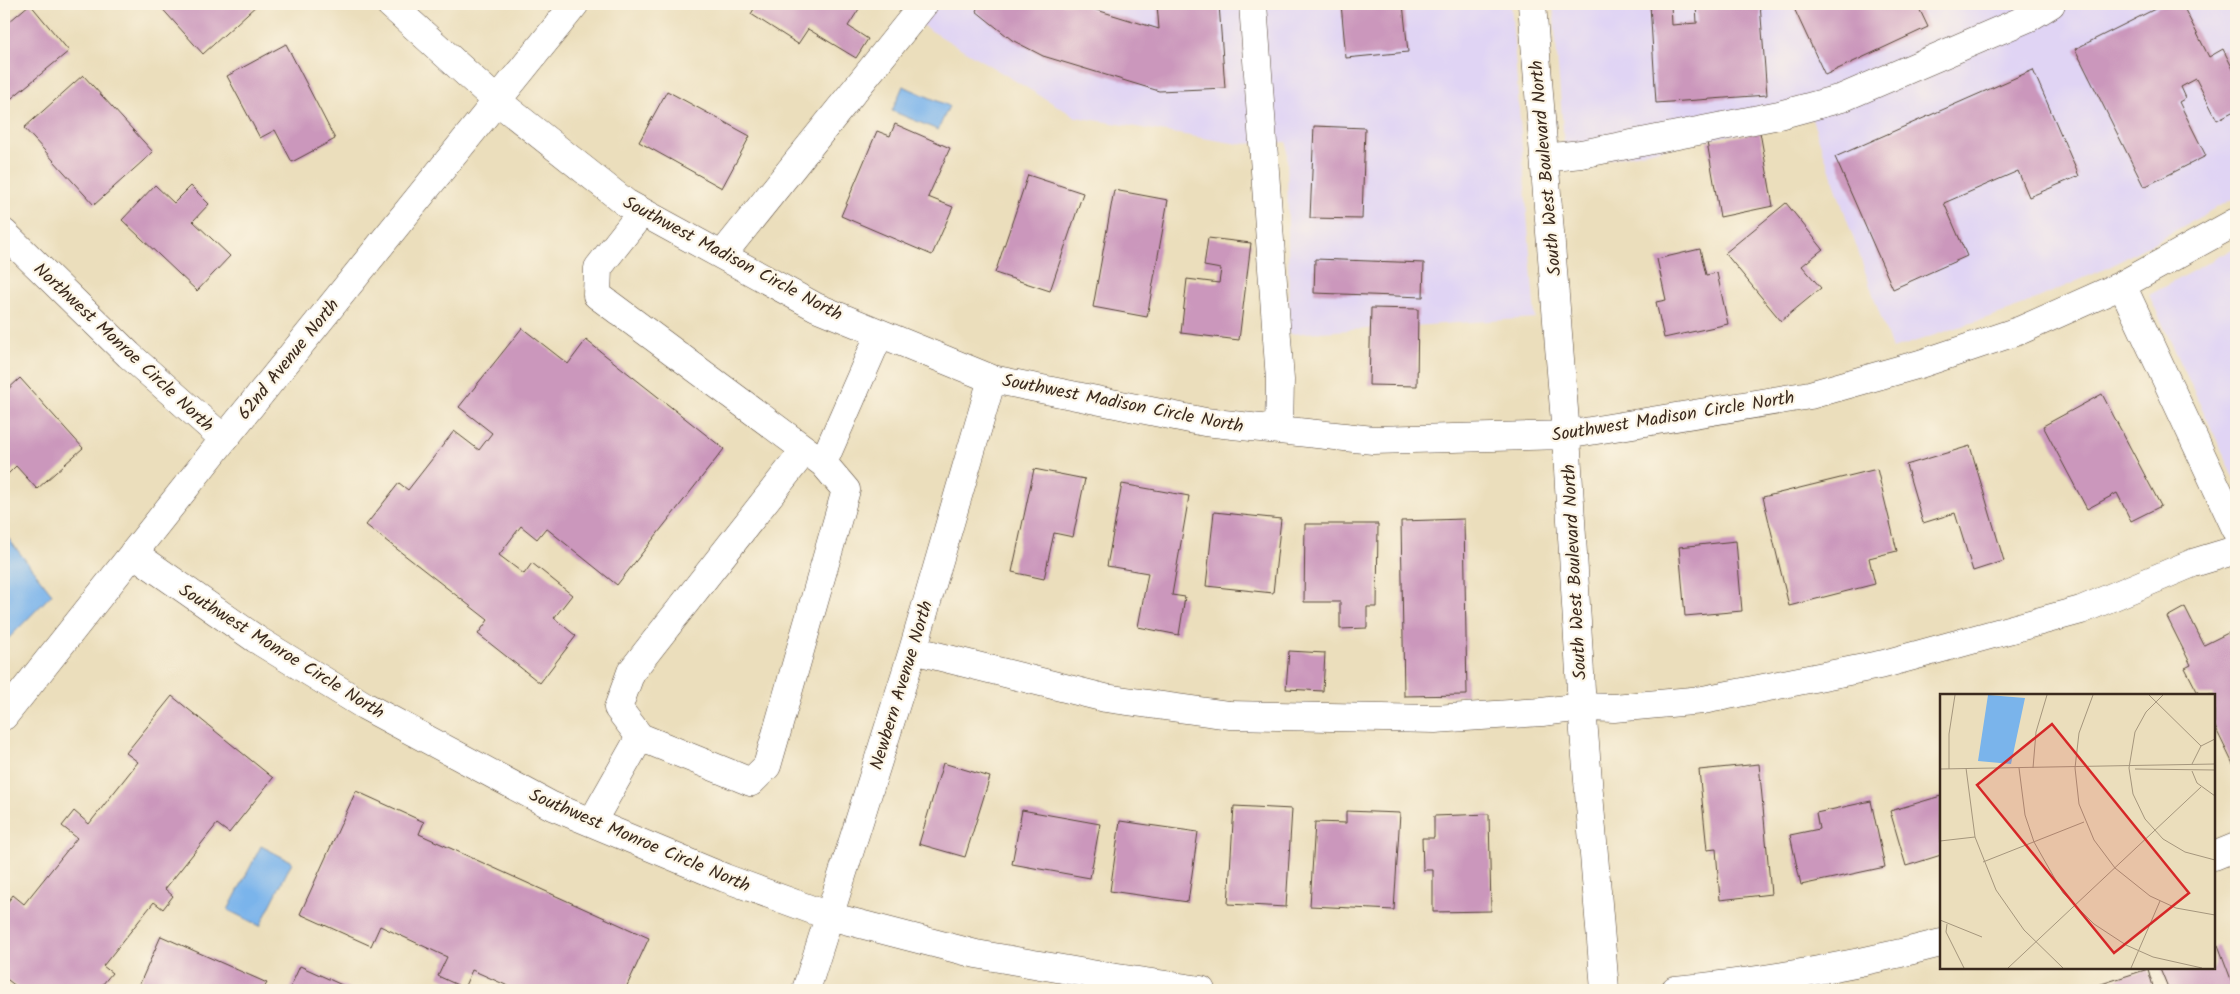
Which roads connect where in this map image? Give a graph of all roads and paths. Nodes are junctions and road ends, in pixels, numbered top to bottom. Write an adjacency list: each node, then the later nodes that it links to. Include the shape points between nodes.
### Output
1 (390, 4): 7 (street, Southwest Madison Circle North)
2 (575, 4): 7 (street, 62nd Avenue North)
3 (924, 4): 12 (street)
4 (1253, 4): 16 (street, via 1280,380)
5 (1532, 4): 8 (street, South West Boulevard North)
6 (2050, 4): 8 (street, via 2028,18 1842,98 1779,115 1581,154)
7 (496, 100): 9 (street, Southwest Madison Circle North); 18 (street, 62nd Avenue North)
8 (1544, 158): 17 (street, South West Boulevard North)
9 (642, 212): 12 (street, Southwest Madison Circle North); 19 (street, via 598,268 597,295)
10 (2236, 222): 13 (street, Southwest Madison Circle North)
11 (4, 233): 18 (street, Northwest Monroe Circle North, via 129,355)
12 (722, 255): 14 (street, Southwest Madison Circle North, via 816,307)
13 (2122, 285): 17 (street, Southwest Madison Circle North, via 2021,330 1920,364 1810,395); 20 (street)
14 (880, 333): 15 (street, Southwest Madison Circle North); 19 (street)
15 (992, 379): 16 (street, Southwest Madison Circle North, via 1205,422); 23 (street, Newbern Avenue North)
16 (1279, 430): 17 (street, Southwest Madison Circle North, via 1373,440)
17 (1566, 435): 24 (street, South West Boulevard North)
18 (224, 439): 22 (street, 62nd Avenue North)
19 (814, 456): 26 (street, via 631,672 618,708); 26 (street, via 846,490 767,766 751,782)
20 (2236, 529)
21 (2236, 550): 24 (street, via 2193,563 2082,610 1884,664 1703,700 1614,708)
22 (132, 553): 25 (street, 62nd Avenue North); 27 (street, Southwest Monroe Circle North, via 256,639 365,706 552,806)
23 (913, 650): 24 (street, via 1105,698 1229,715 1435,719); 30 (street, Newbern Avenue North)
24 (1582, 707): 35 (street, South West Boulevard North)
25 (4, 716)
26 (640, 737): 27 (street)
27 (592, 822): 30 (street, Southwest Monroe Circle North, via 725,878)
28 (2236, 847): 29 (street)
29 (2215, 856)
30 (829, 916): 32 (street, Southwest Monroe Circle North); 33 (street, Newbern Avenue North)
31 (1940, 944): 36 (street, via 1763,980)
32 (1095, 983): 34 (street, Southwest Monroe Circle North)
33 (806, 990)
34 (1201, 990)
35 (1605, 990)
36 (1676, 990)

